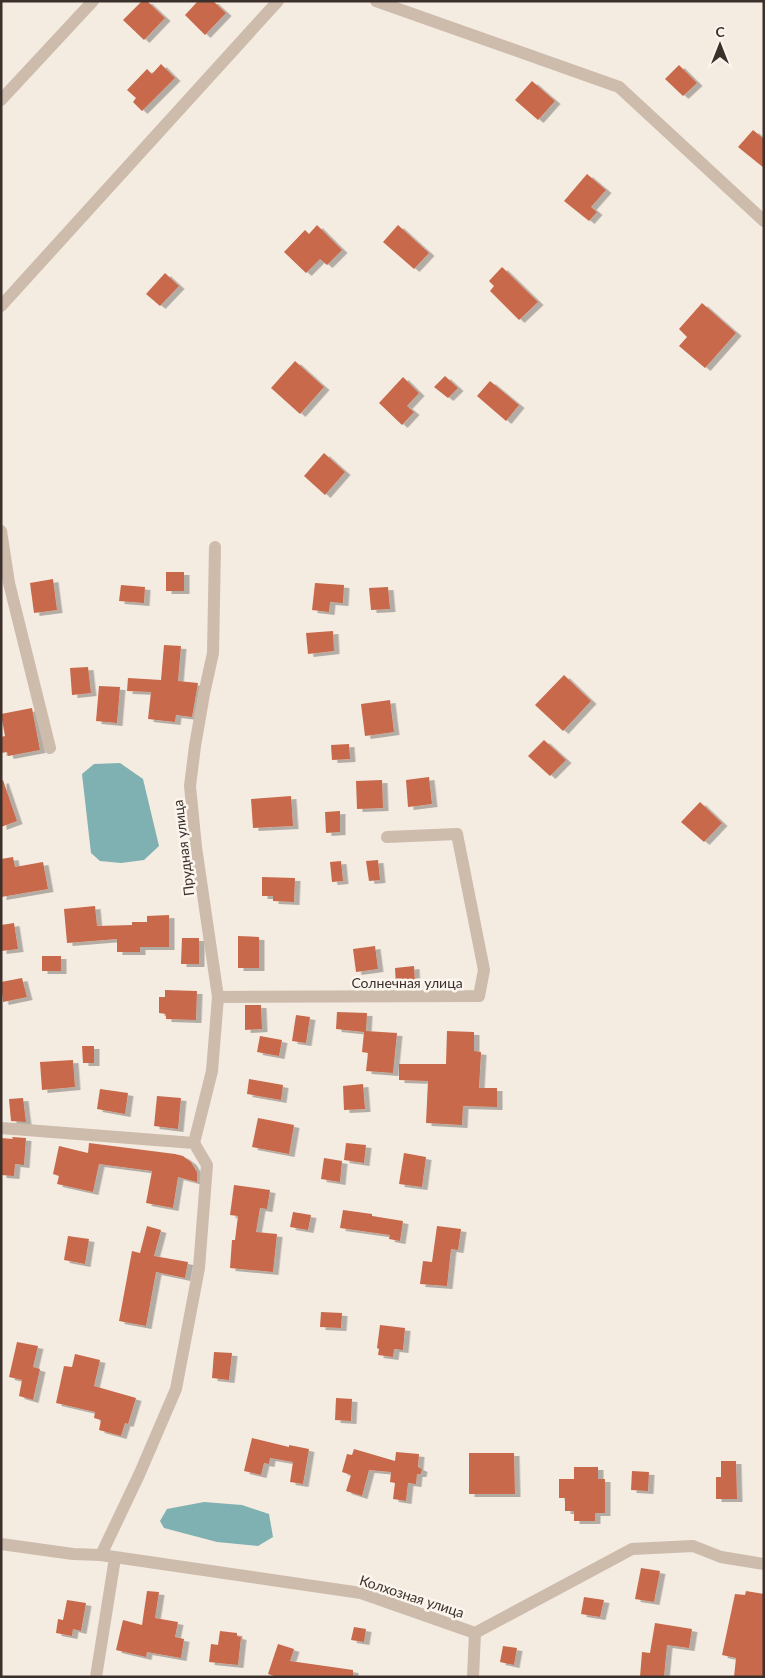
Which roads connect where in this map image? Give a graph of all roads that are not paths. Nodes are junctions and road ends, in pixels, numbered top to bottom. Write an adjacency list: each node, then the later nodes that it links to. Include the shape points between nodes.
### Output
1 (93, 1): 4 (street)
2 (278, 1): 6 (street)
3 (376, 1): 5 (street, via 619,87)
4 (1, 100)
5 (764, 221)
6 (1, 306)
7 (1, 531): 9 (street, via 9,582)
8 (215, 547): 11 (street, Прудная улица, via 214,653 204,694 190,786)
9 (50, 748)
10 (387, 836): 11 (street, Солнечная улица, via 457,834 484,970 479,996)
11 (218, 997): 13 (street, Прудная улица, via 212,1071)
12 (1, 1128): 13 (street)
13 (194, 1143): 15 (street, via 207,1165 199,1268 176,1389)
14 (1, 1544): 15 (street, Колхозная улица)
15 (101, 1555): 16 (street, Колхозная улица)
16 (115, 1558): 18 (street, Колхозная улица, via 361,1593); 19 (street)
17 (764, 1564): 18 (street, Колхозная улица, via 721,1557 693,1546 632,1549)
18 (476, 1633): 20 (street)
19 (96, 1677)
20 (473, 1677)

